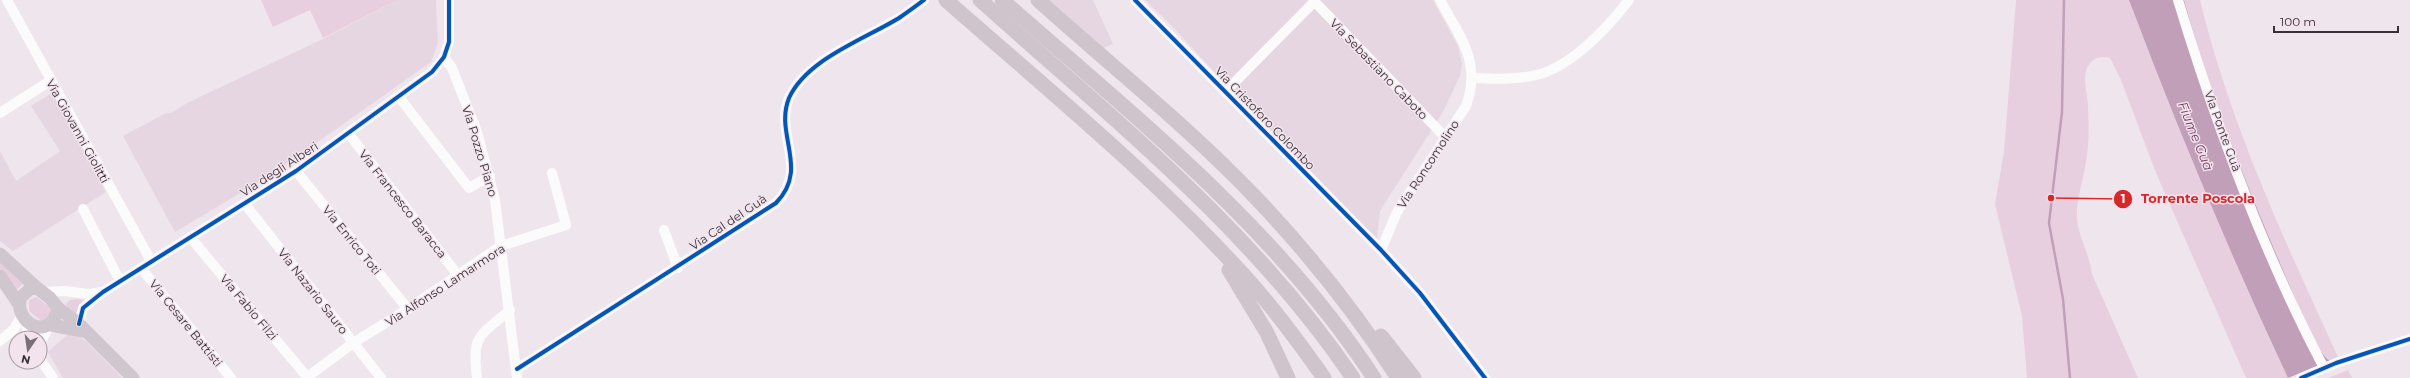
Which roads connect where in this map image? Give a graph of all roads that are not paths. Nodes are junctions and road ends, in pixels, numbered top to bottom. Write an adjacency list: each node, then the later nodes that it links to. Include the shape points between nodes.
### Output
1 (7, 0): 15 (street, Via Giovanni Giolitti)
2 (449, 0): 13 (street, Via degli Alberi, via 448,42)
3 (924, 0): 35 (street, Via Cal del Guà, via 899,18 814,68 790,97 785,115 792,166 789,182 782,196 762,214)
4 (946, 0): 21 (highway)
5 (980, 0): 62 (highway, via 1149,149 1230,226 1295,299)
6 (1002, 0): 63 (highway, via 1183,159 1247,219 1315,297)
7 (1038, 0): 25 (highway, via 1172,119)
8 (1135, 0): 16 (street, Via Cristoforo Colombo)
9 (1440, 0): 14 (street, Via Roncomolino, via 1470,58)
10 (1629, 0): 14 (street, via 1596,37 1556,68 1541,74 1505,80)
11 (2178, 0): 53 (street, Via Ponte Guà, via 2245,192)
12 (1314, 1): 16 (street); 20 (street, Via Sebastiano Caboto)
13 (444, 57): 17 (street, Via degli Alberi, via 432,72); 24 (street, Via Pozzo Piano, via 455,75 477,132)
14 (1473, 78): 20 (street, Via Roncomolino, via 1466,106)
15 (50, 81): 18 (street); 33 (street, Via Giovanni Giolitti)
16 (1226, 91): 31 (street, Via Cristoforo Colombo)
17 (400, 97): 19 (street, Via degli Alberi); 24 (street, via 469,188)
18 (0, 113)
19 (349, 134): 22 (street, Via degli Alberi); 36 (street, Via Francesco Baracca)
20 (1445, 137): 31 (street, Via Roncomolino, via 1397,212)
21 (1135, 167): 60 (highway, via 1229,270 1267,333); 61 (highway, via 1241,272 1275,312)
22 (296, 171): 26 (street, Via degli Alberi); 43 (street, Via Enrico Toti)
23 (552, 173): 30 (street, Via Alfonso Lamarmora, via 566,225)
24 (490, 176): 30 (street, Via Pozzo Piano)
25 (1257, 199): 64 (highway, via 1324,275); 65 (highway, via 1291,229 1322,263)
26 (245, 204): 29 (street, Via degli Alberi); 52 (street, Via Nazario Sauro)
27 (82, 209): 38 (street)
28 (664, 230): 35 (street, Via Cal del Guà)
29 (190, 237): 33 (street, Via degli Alberi); 57 (street, Via Fabio Filzi)
30 (502, 246): 36 (street, Via Alfonso Lamarmora); 44 (street, Via Pozzo Piano)
31 (1381, 250): 66 (street, Via Cristoforo Colombo, via 1420,293)
32 (0, 254): 39 (main road)
33 (151, 261): 34 (street, Via degli Alberi)
34 (141, 268): 38 (street, Via degli Alberi); 56 (street, Via Cesare Battisti)
35 (678, 268): 54 (street, Via Cal del Guà)
36 (457, 274): 43 (street, Via Alfonso Lamarmora)
37 (0, 276): 45 (main road)
38 (120, 281): 41 (street, Via degli Alberi)
39 (41, 290): 40 (street); 42 (main road); 45 (main road, via 30,289 24,293)
40 (73, 291): 41 (street, via 89,294); 42 (street, via 62,296)
41 (103, 292): 47 (street, Via degli Alberi, via 83,308)
42 (57, 307): 46 (main road); 47 (main road)
43 (408, 309): 52 (street, Via Alfonso Lamarmora)
44 (510, 310): 54 (street, Via Pozzo Piano); 59 (street, via 483,333 476,344 474,351)
45 (22, 313): 46 (main road, via 38,326); 48 (street); 51 (street, via 14,329)
46 (50, 325): 47 (main road); 49 (street)
47 (82, 328): 55 (main road)
48 (26, 330)
49 (47, 330)
50 (2410, 339): 53 (street)
51 (0, 341)
52 (353, 343): 57 (street, Via Alfonso Lamarmora); 58 (street, Via Nazario Sauro)
53 (2323, 369): 67 (street)
54 (517, 374)
55 (133, 378)
56 (231, 378)
57 (308, 378)
58 (381, 378)
59 (477, 378)
60 (1288, 378)
61 (1324, 378)
62 (1353, 378)
63 (1374, 378)
64 (1398, 378)
65 (1414, 378)
66 (1485, 378)
67 (2301, 378)

